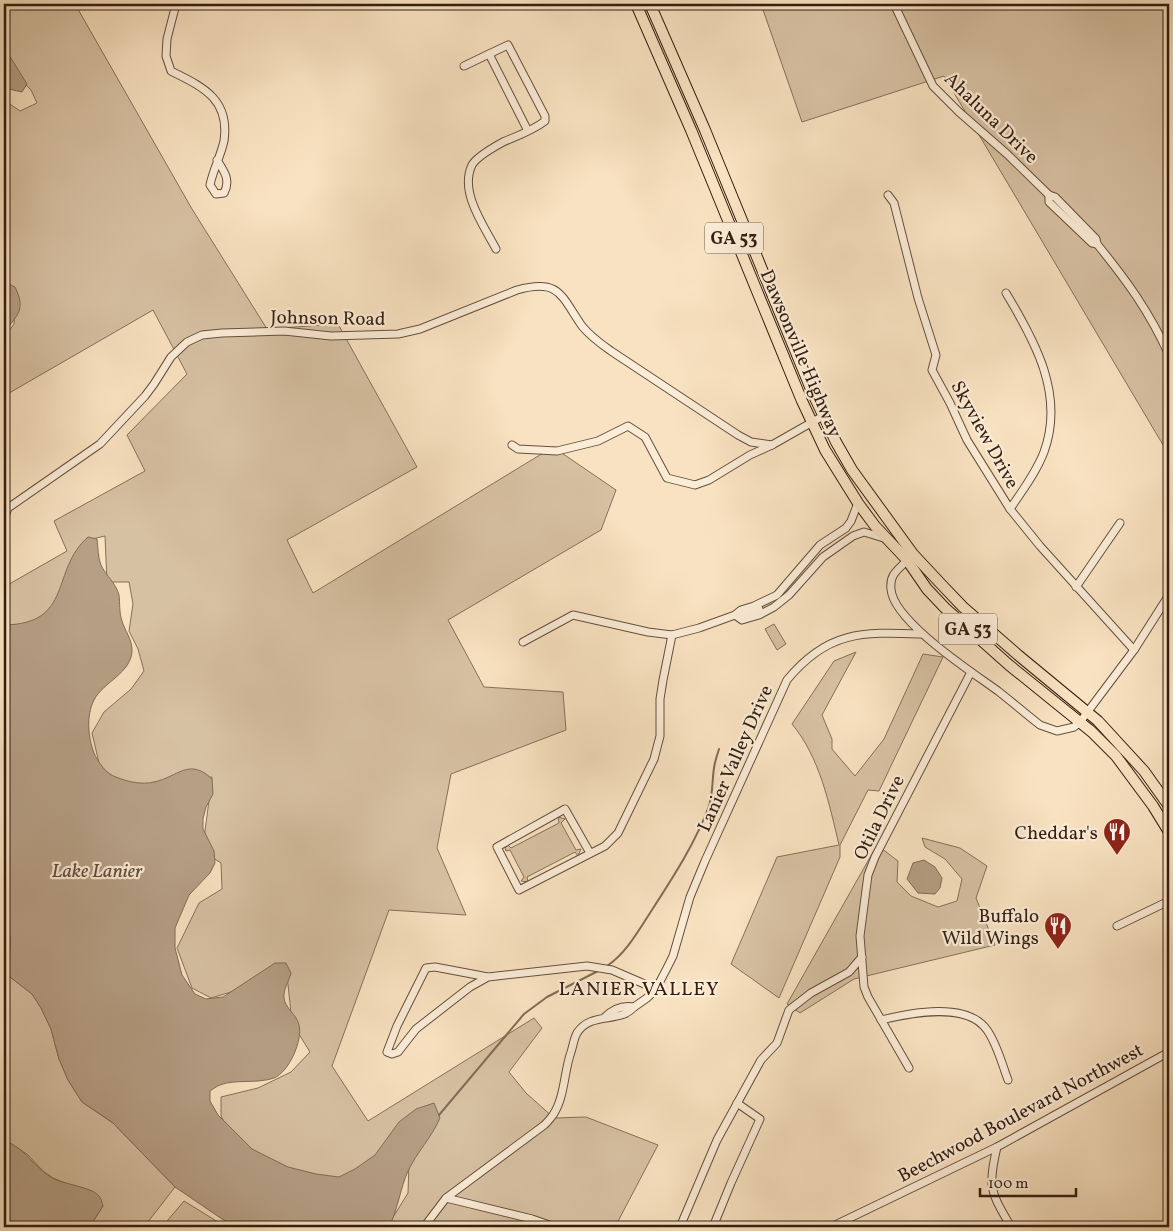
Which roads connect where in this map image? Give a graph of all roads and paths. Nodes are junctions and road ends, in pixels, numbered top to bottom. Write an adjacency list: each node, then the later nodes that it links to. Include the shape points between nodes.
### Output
1 (176, 4): 10 (street, via 166,56 171,71 201,87 222,108 224,142)
2 (636, 4): 6 (main road, Dawsonville Highway / GA 53)
3 (650, 4): 5 (main road, Dawsonville Highway / GA 53)
4 (894, 4): 14 (street, Ahaluna Drive, via 933,86 1007,154 1048,195 1049,202 1092,243 1097,244 1148,312)
5 (663, 32): 6 (street); 15 (main road, Dawsonville Highway / GA 53)
6 (649, 38): 16 (main road, Dawsonville Highway / GA 53, via 691,130)
7 (489, 54): 8 (street); 9 (street); 9 (street, via 508,45 540,104 544,121)
8 (464, 66)
9 (528, 131): 12 (street, via 501,143 472,165 469,179 472,200)
10 (217, 160)
11 (888, 196): 21 (street, Skyview Drive, via 894,203 936,355 932,370 967,440)
12 (496, 248)
13 (1006, 293): 21 (street, via 1042,360 1051,408 1050,430 1043,454)
14 (1169, 355)
15 (823, 416): 16 (street); 27 (main road, Dawsonville Highway / GA 53, via 865,490)
16 (811, 423): 18 (street); 19 (main road, Dawsonville Highway / GA 53)
17 (512, 445): 18 (street, via 518,449 557,451 598,441 628,426 645,437 667,478 688,485 709,480 750,455)
18 (772, 446): 20 (street, Johnson Road, via 751,442 738,435 611,352 583,326 560,293 550,287 535,286 398,334 331,336 284,331 202,335 187,342 170,357 145,396 100,444)
19 (858, 503): 24 (street, via 846,528); 25 (main road, Dawsonville Highway / GA 53)
20 (6, 505): 22 (street, Johnson Road)
21 (1010, 509): 28 (street, Skyview Drive)
22 (4, 519)
23 (1120, 523): 28 (street)
24 (833, 537): 26 (street); 29 (street, via 820,545)
25 (887, 539): 26 (street, via 864,532); 27 (main road, Dawsonville Highway / GA 53)
26 (839, 546): 31 (street, via 823,557)
27 (910, 557): 33 (street, via 893,574 891,594); 38 (main road, GA 53, via 1018,655); 39 (main road, Dawsonville Highway / GA 53, via 927,589 945,608)
28 (1076, 587): 36 (street, Skyview Drive)
29 (779, 592): 31 (street); 32 (street)
30 (1169, 595): 36 (street)
31 (785, 598): 32 (street, via 774,607)
32 (757, 610): 34 (street, via 742,620 735,615)
33 (922, 634): 37 (street); 47 (street, Lanier Valley Drive, via 861,634 840,640 802,662 788,680 705,861 690,897 673,956)
34 (672, 635): 35 (street, via 574,615); 42 (street, via 662,685 660,736 654,759 618,833 605,846)
35 (523, 642)
36 (1134, 650): 38 (street)
37 (971, 672): 39 (street, via 1048,729 1067,730); 45 (street, Otila Drive, via 868,875 860,936)
38 (1089, 712): 39 (street); 40 (main road, GA 53, via 1144,771)
39 (1080, 722): 41 (main road, Dawsonville Highway / GA 53, via 1128,771)
40 (1169, 806)
41 (1169, 832)
42 (590, 854): 42 (street, via 519,890 497,847 565,809)
43 (1169, 901): 44 (street)
44 (1118, 926)
45 (862, 956): 48 (street, Otila Drive, via 864,987); 52 (street, via 850,972 812,992 788,1010 776,1043 761,1060)
46 (488, 977): 46 (street, via 416,1029 398,1052 388,1052 397,1026 426,968); 47 (street, via 587,966 612,970)
47 (656, 989): 54 (street, via 629,1013 585,1024 576,1034 560,1102 554,1114 543,1126)
48 (881, 1020): 50 (street, Otila Drive); 51 (street, via 936,1011 951,1012 980,1022 988,1031)
49 (1169, 1052): 53 (street, Beechwood Boulevard Northwest)
50 (909, 1068)
51 (1008, 1080)
52 (736, 1103): 57 (street); 58 (street, via 760,1119)
53 (997, 1148): 59 (street, Beechwood Boulevard Northwest); 60 (street, via 990,1183)
54 (446, 1198): 55 (street); 56 (street)
55 (424, 1227)
56 (555, 1227)
57 (680, 1227)
58 (713, 1227)
59 (831, 1227)
60 (1011, 1227)

